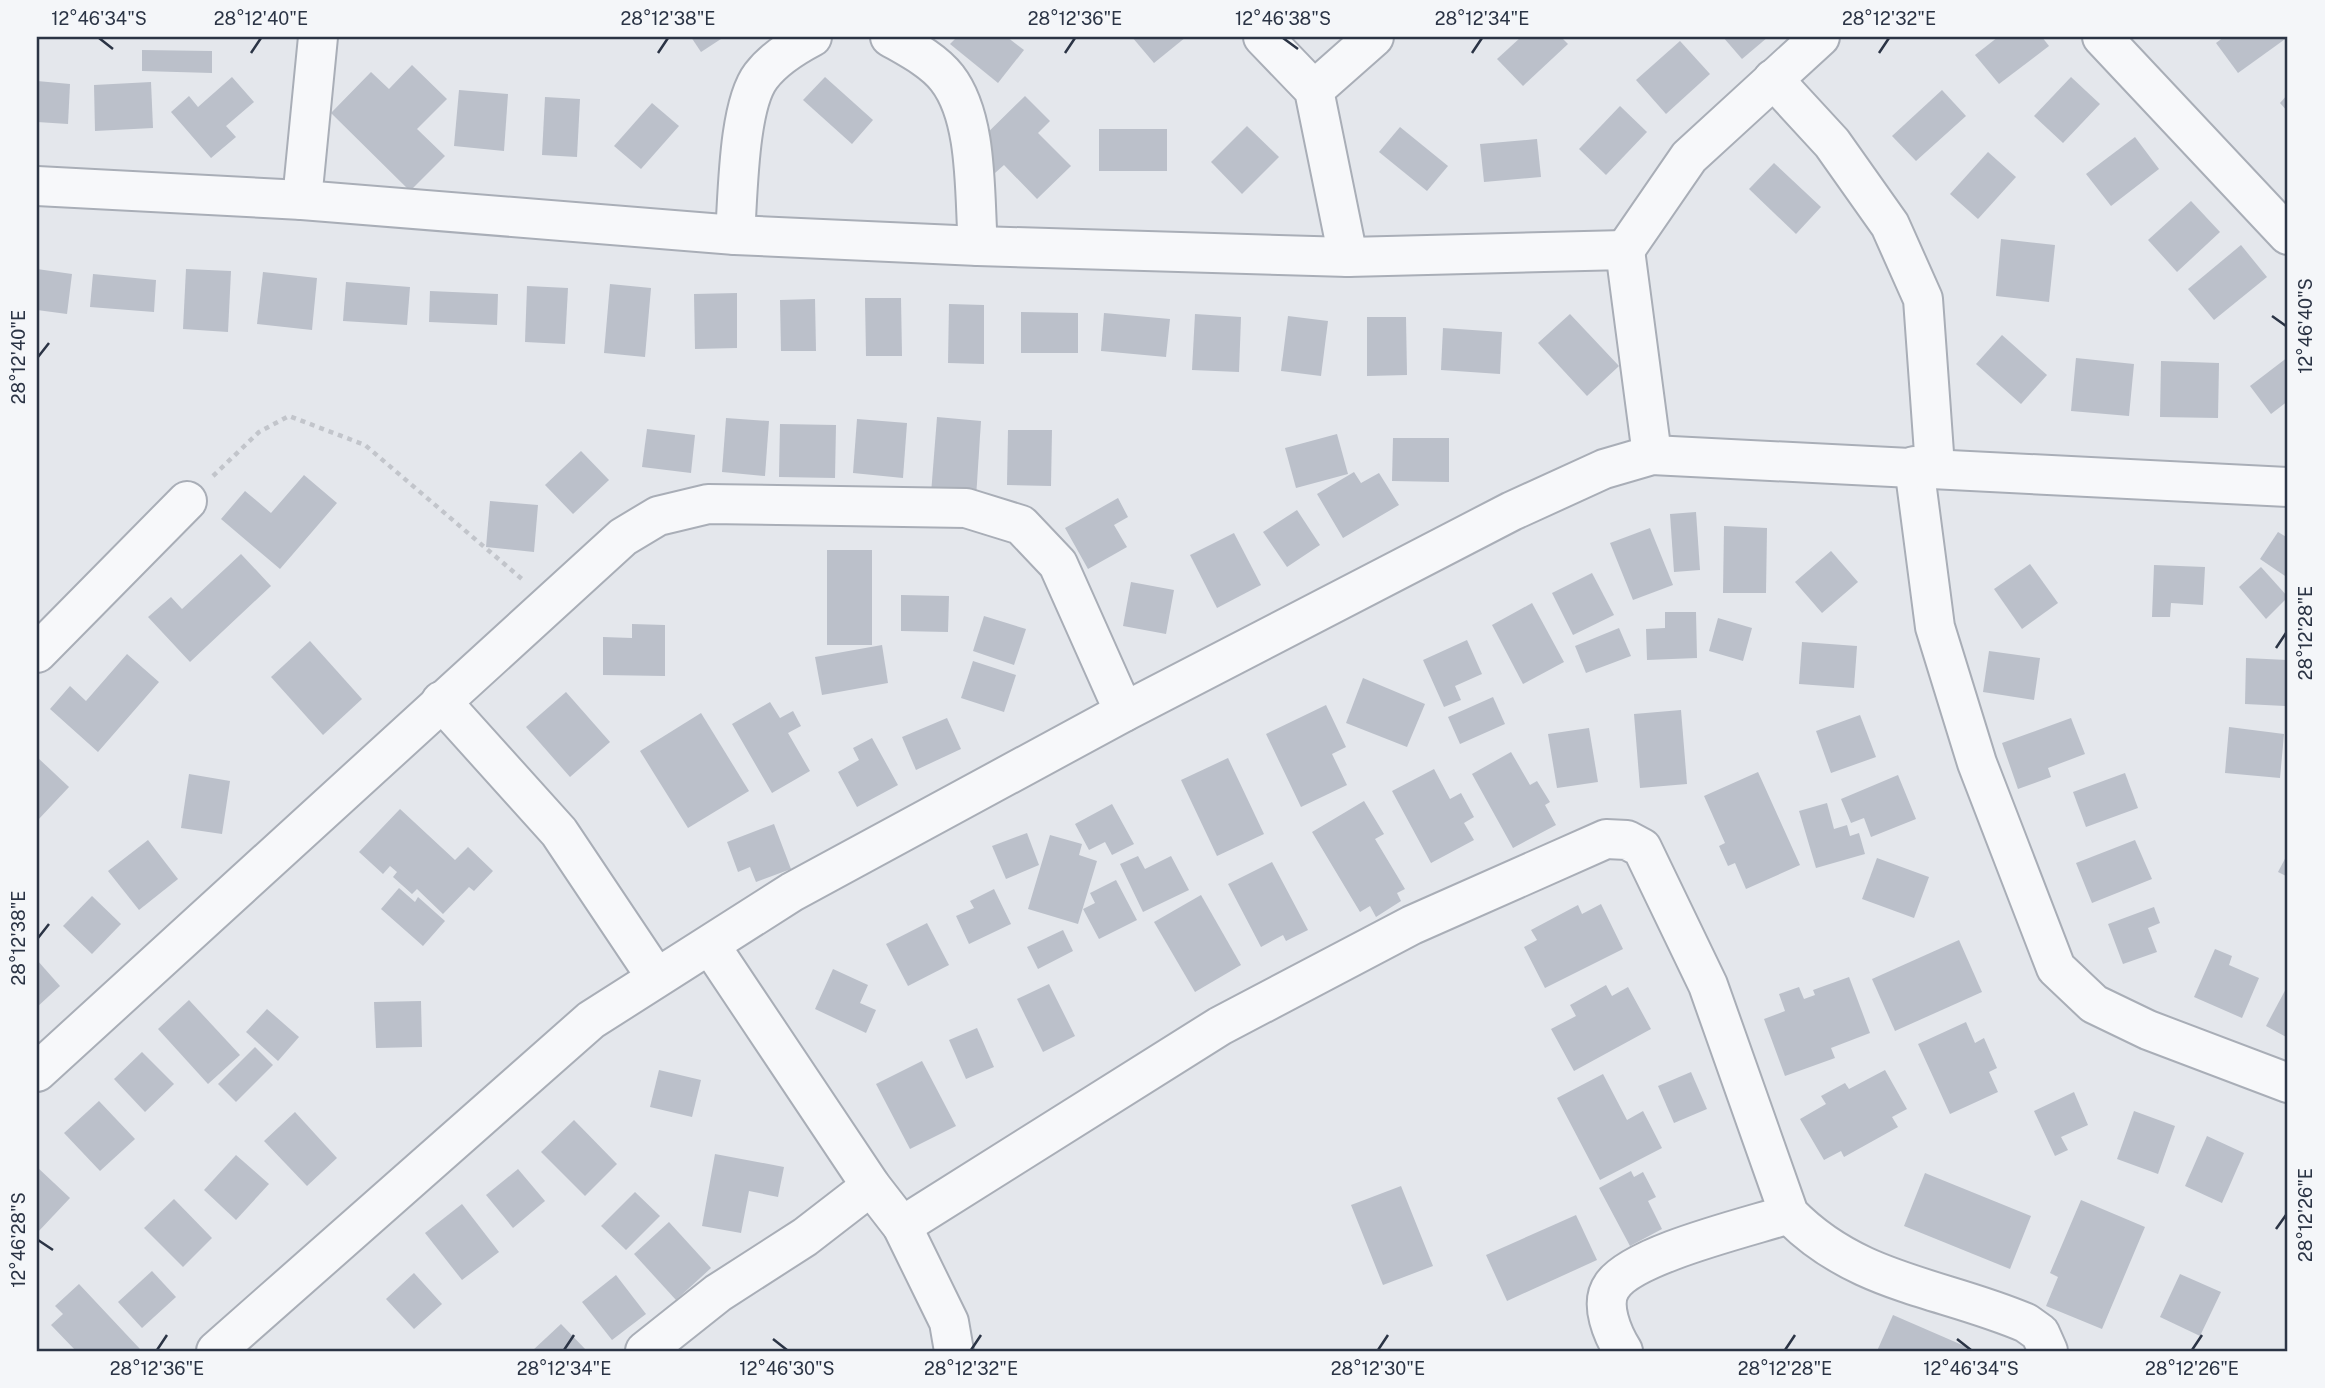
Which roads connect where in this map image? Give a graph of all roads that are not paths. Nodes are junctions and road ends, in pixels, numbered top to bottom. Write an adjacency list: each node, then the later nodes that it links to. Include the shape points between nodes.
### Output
1 (318, 37): 11 (street)
2 (812, 37): 12 (street, via 789,49 760,77 747,109)
3 (890, 37): 14 (street, via 946,77 961,104 970,136)
4 (1263, 37): 9 (street)
5 (1374, 37): 9 (street)
6 (1820, 37): 8 (street)
7 (2102, 37): 13 (street)
8 (1773, 79): 15 (street, via 1689,158); 18 (street, via 1832,143 1889,225 1923,299)
9 (1314, 90): 16 (street)
10 (37, 186): 11 (street)
11 (302, 200): 12 (street)
12 (735, 235): 14 (street)
13 (2288, 235)
14 (978, 246): 16 (street)
15 (1625, 250): 16 (street); 17 (street)
16 (1348, 257)
17 (1652, 455): 18 (street); 23 (street, via 1604,470 1512,511)
18 (1924, 467): 19 (street); 27 (street, via 1935,626 1977,763 2056,968 2094,1004 2148,1030)
19 (2288, 487)
20 (187, 501): 21 (street)
21 (37, 653)
22 (441, 701): 23 (street, via 623,537 658,516 708,504 966,508 1021,525 1058,564); 25 (street, via 559,832); 26 (street)
23 (1124, 712): 24 (street, via 792,892)
24 (710, 945): 25 (street); 28 (street)
25 (656, 977): 31 (street, via 591,1020)
26 (37, 1072)
27 (2288, 1083)
28 (871, 1186): 30 (street); 32 (street, via 805,1237 718,1293)
29 (1789, 1214): 30 (street, via 1708,985 1642,848 1627,840 1605,839 1412,925 1220,1026); 34 (street, via 1649,1260 1621,1275 1610,1288 1606,1308); 35 (street, via 1811,1237 1891,1280 2026,1323 2040,1333)
30 (902, 1226): 33 (street, via 949,1322)
31 (216, 1351)
32 (645, 1351)
33 (954, 1351)
34 (1623, 1351)
35 (2048, 1351)

